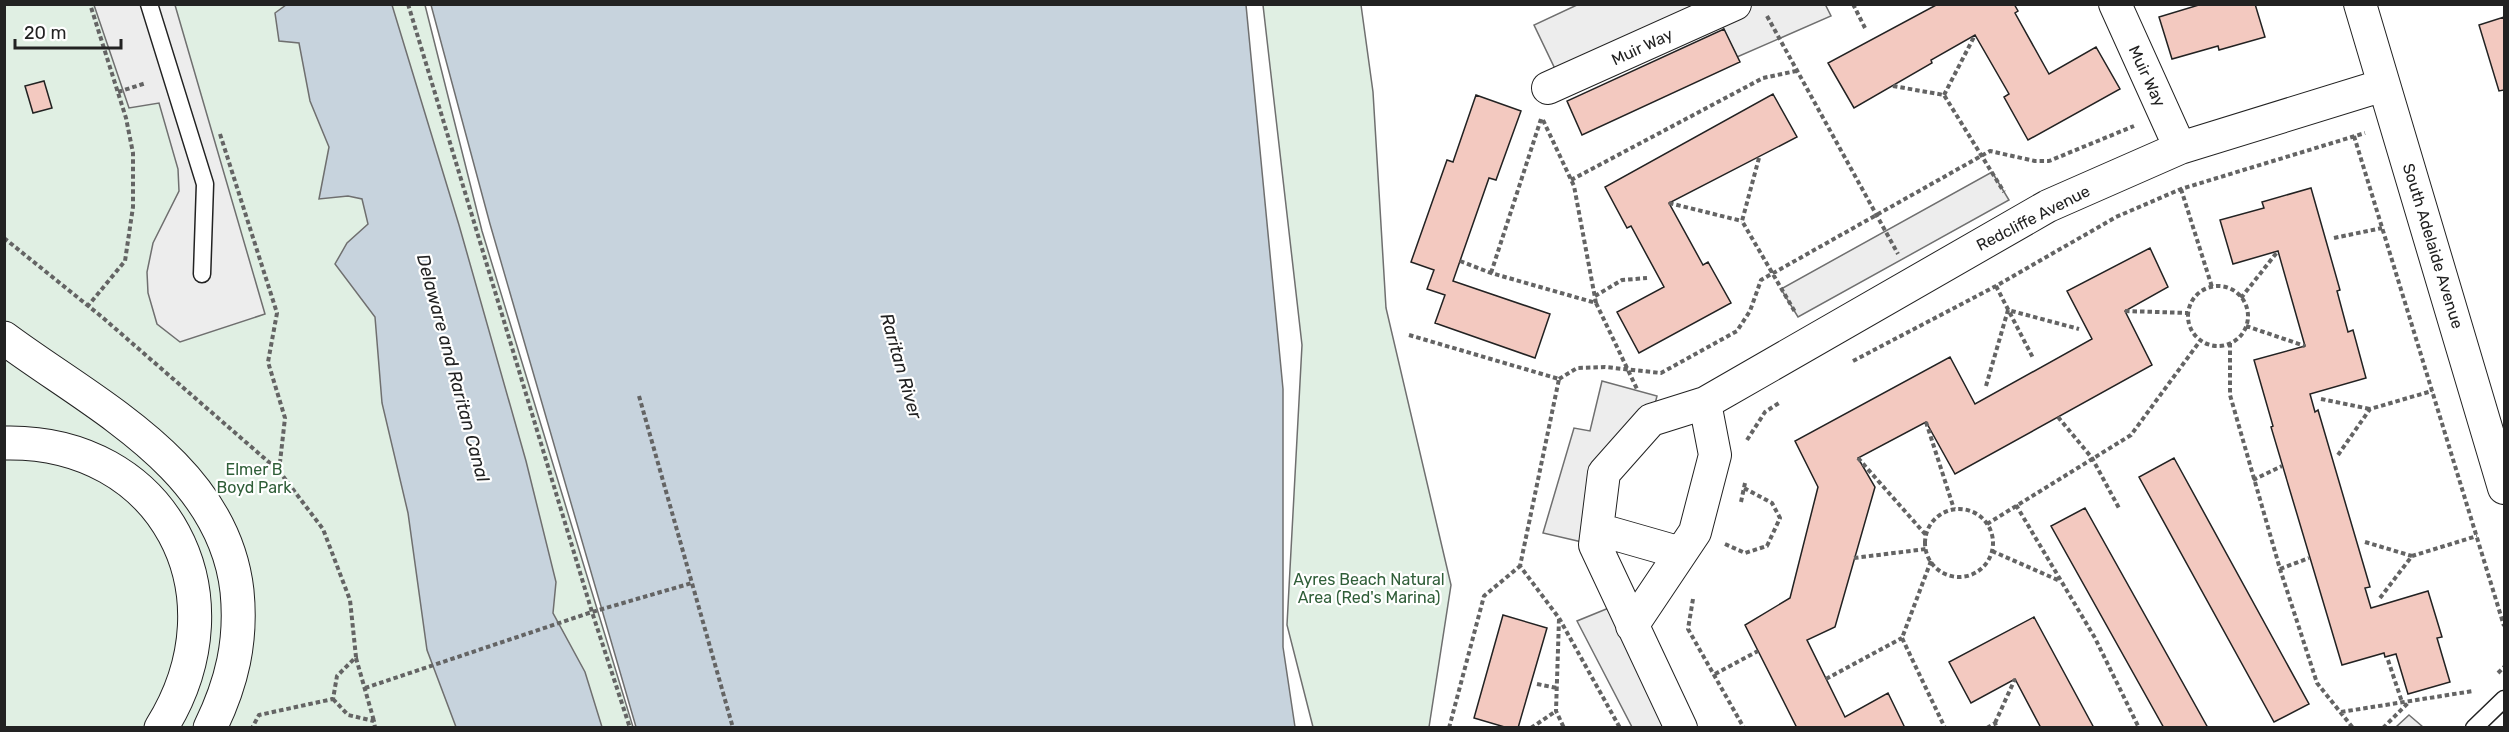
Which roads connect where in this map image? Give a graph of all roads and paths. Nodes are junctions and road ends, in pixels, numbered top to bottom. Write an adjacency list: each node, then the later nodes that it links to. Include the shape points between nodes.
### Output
1 (90, 4): 46 (path, via 126,118 133,153 133,207 124,261)
2 (149, 4): 37 (lane, via 206,184)
3 (408, 4): 109 (path)
4 (1735, 4): 14 (street, Muir Way)
5 (1853, 4): 9 (path)
6 (2115, 4): 22 (street, Muir Way)
7 (2360, 4): 12 (street, South Adelaide Avenue)
8 (1767, 14): 11 (path)
9 (1865, 28)
10 (1975, 35): 15 (path)
11 (1796, 71): 25 (path, via 1763,78); 28 (path)
12 (2384, 85): 18 (street, South Adelaide Avenue); 22 (street, Redcliffe Avenue)
13 (1893, 86): 15 (path)
14 (1548, 88): 16 (path, via 1531,96)
15 (1944, 95): 23 (path)
16 (1542, 118): 25 (path); 36 (path)
17 (2140, 119): 23 (path, via 2134,127 2049,161 1990,151)
18 (2396, 124): 21 (path); 83 (street, South Adelaide Avenue)
19 (2354, 128): 21 (path)
20 (219, 130): 78 (path, via 277,313 268,362 285,418)
21 (2354, 136): 26 (path); 31 (path)
22 (2180, 148): 30 (street, Redcliffe Avenue)
23 (1981, 156): 28 (path); 30 (path)
24 (1759, 158): 29 (path)
25 (1571, 180): 43 (path)
26 (2181, 189): 41 (path, via 2116,217); 42 (path)
27 (1669, 202): 29 (path)
28 (1876, 214): 38 (path); 40 (path)
29 (1742, 221): 38 (path)
30 (2022, 221): 40 (street, Redcliffe Avenue)
31 (2382, 228): 33 (path); 63 (path)
32 (4, 238): 46 (path)
33 (2334, 238)
34 (2278, 251): 44 (path)
35 (1460, 261): 36 (path)
36 (1491, 273): 45 (path)
37 (202, 274)
38 (1772, 274): 55 (path); 60 (path, via 1761,279 1750,311 1737,331 1661,373)
39 (1647, 278): 43 (path, via 1622,280)
40 (1913, 281): 55 (street, Redcliffe Avenue)
41 (1996, 286): 47 (path); 59 (path)
42 (2212, 287): 44 (path, via 2228,288); 49 (path, via 2196,297)
43 (1594, 296): 45 (path)
44 (2241, 298): 50 (path, via 2246,307)
45 (1596, 303): 60 (path)
46 (87, 307): 78 (path)
47 (2008, 310): 51 (path); 58 (path); 62 (path)
48 (2125, 311): 49 (path)
49 (2188, 313): 54 (path, via 2191,329)
50 (2246, 326): 56 (path); 57 (path)
51 (2079, 329)
52 (1409, 335): 61 (path)
53 (4, 338): 135 (main road, via 150,444 196,491 218,528 232,564 239,624 234,664)
54 (2200, 340): 56 (path, via 2210,345); 76 (path, via 2131,435)
55 (1812, 342): 67 (street, Redcliffe Avenue)
56 (2230, 344): 80 (path, via 2230,395)
57 (2305, 346)
58 (2033, 358)
59 (1847, 364)
60 (1627, 368): 61 (path, via 1577,368); 70 (path)
61 (1559, 379): 103 (path)
62 (1986, 386)
63 (2432, 392): 68 (path); 92 (path)
64 (639, 396): 106 (path)
65 (1785, 399): 72 (path, via 1766,412)
66 (2321, 399): 68 (path)
67 (1705, 403): 70 (street, Redcliffe Avenue); 81 (street, via 1715,455)
68 (2370, 409): 74 (path)
69 (2058, 417): 76 (path)
70 (1651, 420): 89 (street, via 1604,473)
71 (1926, 422): 85 (path)
72 (1746, 442)
73 (4, 443): 134 (main road, via 66,450 111,468 147,498 181,548 193,586 196,622 186,676)
74 (2337, 455)
75 (1858, 458): 91 (path)
76 (2091, 458): 84 (path); 86 (path)
77 (2282, 466): 80 (path)
78 (279, 471): 115 (path, via 323,529 350,600)
79 (1745, 476): 82 (path)
80 (2253, 480): 104 (path)
81 (1708, 483): 82 (path); 94 (street)
82 (1745, 488): 87 (path); 95 (path, via 1772,503 1780,518 1767,546 1745,553)
83 (2505, 488)
84 (2016, 505): 88 (path); 105 (path)
85 (1954, 509): 88 (path, via 1972,512); 91 (path, via 1936,518)
86 (2120, 510)
87 (1738, 511)
88 (1987, 524): 97 (path)
89 (1597, 530): 94 (street); 111 (street, via 1595,545)
90 (1731, 534): 95 (path)
91 (1926, 535): 96 (path)
92 (2477, 536): 99 (path); 112 (path)
93 (2365, 542): 99 (path)
94 (1688, 543): 95 (path); 111 (street)
95 (1728, 545): 98 (path)
96 (1926, 549): 100 (path); 102 (path)
97 (1992, 551): 102 (path, via 1979,570 1970,574 1948,574); 105 (path)
98 (1723, 554)
99 (2412, 556): 108 (path)
100 (1854, 558)
101 (2308, 558): 104 (path)
102 (1930, 561): 113 (path)
103 (1520, 566): 110 (path); 140 (path, via 1484,596)
104 (2280, 568): 131 (path, via 2317,683)
105 (2060, 582): 148 (path, via 2095,638)
106 (692, 583): 109 (path); 139 (path)
107 (1699, 590): 118 (path, via 1693,599 1688,629)
108 (2380, 598)
109 (592, 612): 123 (path); 138 (path)
110 (1559, 618): 124 (path); 143 (path)
111 (1632, 626): 144 (street)
112 (2505, 626)
113 (1902, 638): 120 (path); 146 (path)
114 (1758, 651): 118 (path)
115 (356, 657): 123 (path); 126 (path, via 337,676)
116 (2388, 660): 129 (path)
117 (2505, 667): 119 (path)
118 (1715, 674): 145 (path)
119 (2496, 675)
120 (1826, 679)
121 (2015, 679): 133 (path)
122 (1537, 684): 124 (path)
123 (365, 688): 132 (path)
124 (1557, 688): 130 (path)
125 (2480, 689): 128 (path)
126 (333, 699): 132 (path, via 348,716); 136 (path, via 259,715)
127 (2505, 699): 151 (lane)
128 (2410, 701): 129 (path); 150 (path)
129 (2402, 702): 131 (path)
130 (1556, 711): 141 (path); 142 (path)
131 (2340, 712): 149 (path)
132 (374, 721): 137 (path)
133 (1996, 725): 147 (path)
134 (161, 728)
135 (210, 728)
136 (252, 728)
137 (375, 728)
138 (630, 728)
139 (733, 728)
140 (1449, 728)
141 (1531, 728)
142 (1564, 728)
143 (1620, 728)
144 (1681, 728)
145 (1744, 728)
146 (1944, 728)
147 (1988, 728)
148 (2139, 728)
149 (2353, 728)
150 (2383, 728)
151 (2474, 728)

